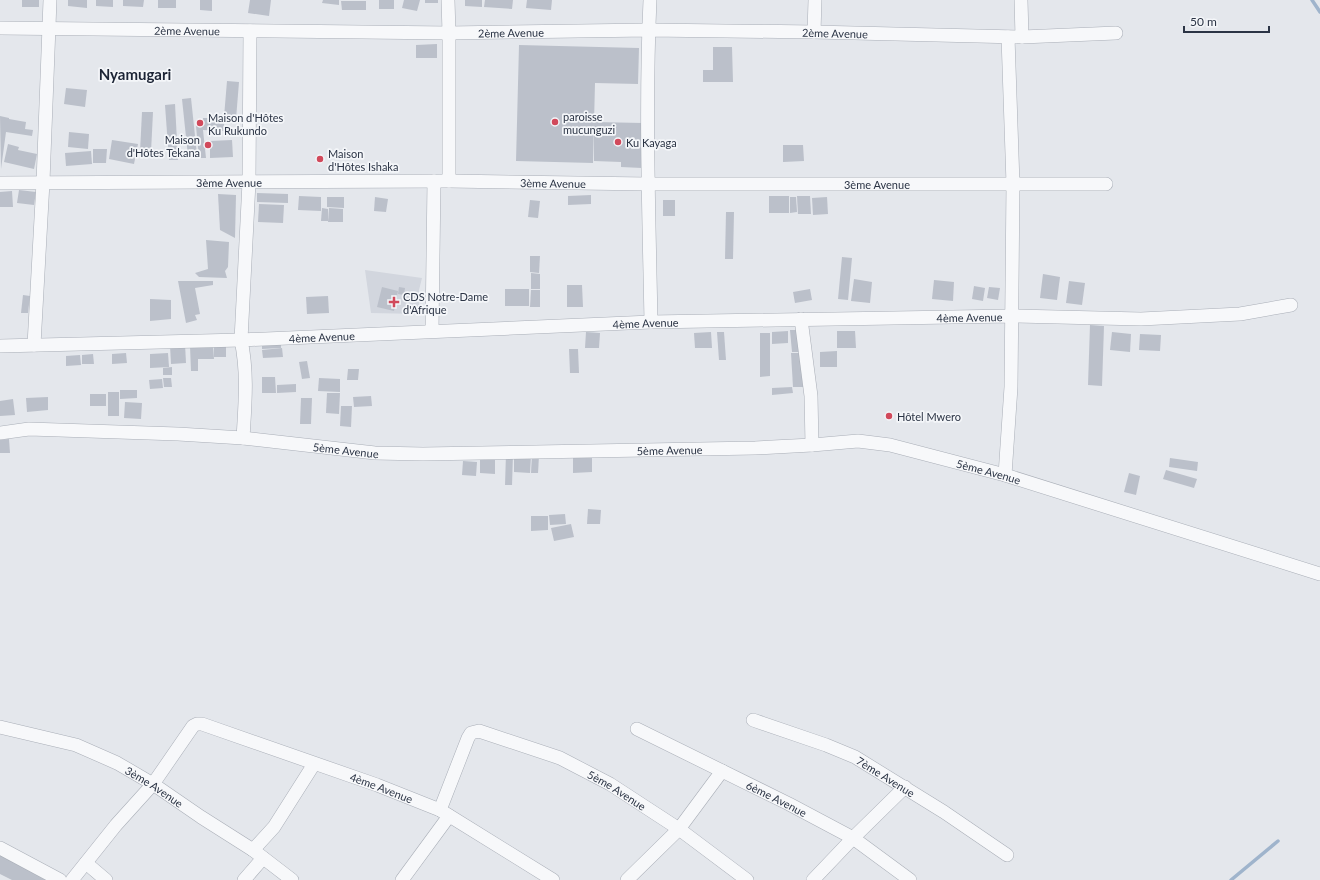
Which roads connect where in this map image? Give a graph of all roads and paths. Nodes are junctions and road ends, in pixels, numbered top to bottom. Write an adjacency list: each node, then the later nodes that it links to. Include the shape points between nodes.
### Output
1 (50, 0): 7 (street)
2 (448, 0): 11 (street)
3 (650, 0): 8 (street)
4 (815, 0): 10 (street)
5 (1021, 0): 14 (street)
6 (0, 28): 7 (street, 2ème Avenue)
7 (49, 29): 9 (street, 2ème Avenue); 17 (street)
8 (649, 30): 10 (street, 2ème Avenue); 11 (street, 2ème Avenue); 20 (street)
9 (250, 31): 11 (street, 2ème Avenue); 18 (street)
10 (814, 32): 13 (street, 2ème Avenue)
11 (450, 33): 16 (street)
12 (1116, 33): 14 (street, 2ème Avenue)
13 (1008, 37): 14 (street, 2ème Avenue); 21 (street)
14 (1022, 37)
15 (434, 181): 16 (street, 3ème Avenue); 18 (street, 3ème Avenue); 27 (street)
16 (449, 181): 20 (street, 3ème Avenue)
17 (43, 182): 18 (street, 3ème Avenue); 19 (street, 3ème Avenue); 29 (street)
18 (249, 182): 28 (street)
19 (0, 183)
20 (648, 184): 21 (street, 3ème Avenue); 26 (street)
21 (1013, 184): 22 (street, 3ème Avenue); 24 (street)
22 (1106, 184)
23 (1291, 304): 24 (street, 4ème Avenue, via 1240,314 1149,318)
24 (1011, 316): 25 (street, 4ème Avenue); 34 (street, via 1011,387)
25 (801, 319): 26 (street, 4ème Avenue); 33 (street, via 811,396)
26 (651, 322): 27 (street, 4ème Avenue)
27 (432, 331): 28 (street, 4ème Avenue)
28 (241, 340): 29 (street, 4ème Avenue); 32 (street, via 246,384)
29 (34, 345): 30 (street, 4ème Avenue)
30 (0, 346)
31 (0, 433): 32 (street, 5ème Avenue, via 29,429)
32 (243, 438): 33 (street, 5ème Avenue, via 375,453 423,454)
33 (812, 445): 34 (street, 5ème Avenue, via 858,440 890,445)
34 (1005, 475): 35 (street, 5ème Avenue)
35 (1320, 574)
36 (753, 720): 42 (street, 7ème Avenue, via 855,757)
37 (0, 727): 41 (street, 3ème Avenue, via 76,745 117,762)
38 (637, 728): 40 (street, 6ème Avenue)
39 (314, 764): 41 (street, 4ème Avenue, via 197,724 193,726); 43 (street, 4ème Avenue, via 377,785); 47 (street, via 274,827)
40 (722, 771): 44 (street); 45 (street, 6ème Avenue)
41 (153, 784): 47 (street, 3ème Avenue); 50 (street)
42 (905, 787): 45 (street); 48 (street, 7ème Avenue)
43 (444, 813): 44 (street, 5ème Avenue, via 471,733 479,731 560,758 610,784); 56 (street); 57 (street, 4ème Avenue)
44 (679, 829): 58 (street); 59 (street, 5ème Avenue)
45 (852, 838): 60 (street); 61 (street, 6ème Avenue)
46 (0, 848): 51 (street)
47 (253, 850): 49 (street, 3ème Avenue)
48 (1007, 855)
49 (264, 858): 54 (street); 55 (street, 3ème Avenue)
50 (86, 863): 52 (street); 53 (street)
51 (60, 880)
52 (72, 880)
53 (106, 880)
54 (244, 880)
55 (292, 880)
56 (402, 880)
57 (554, 880)
58 (627, 880)
59 (747, 880)
60 (813, 880)
61 (910, 880)

